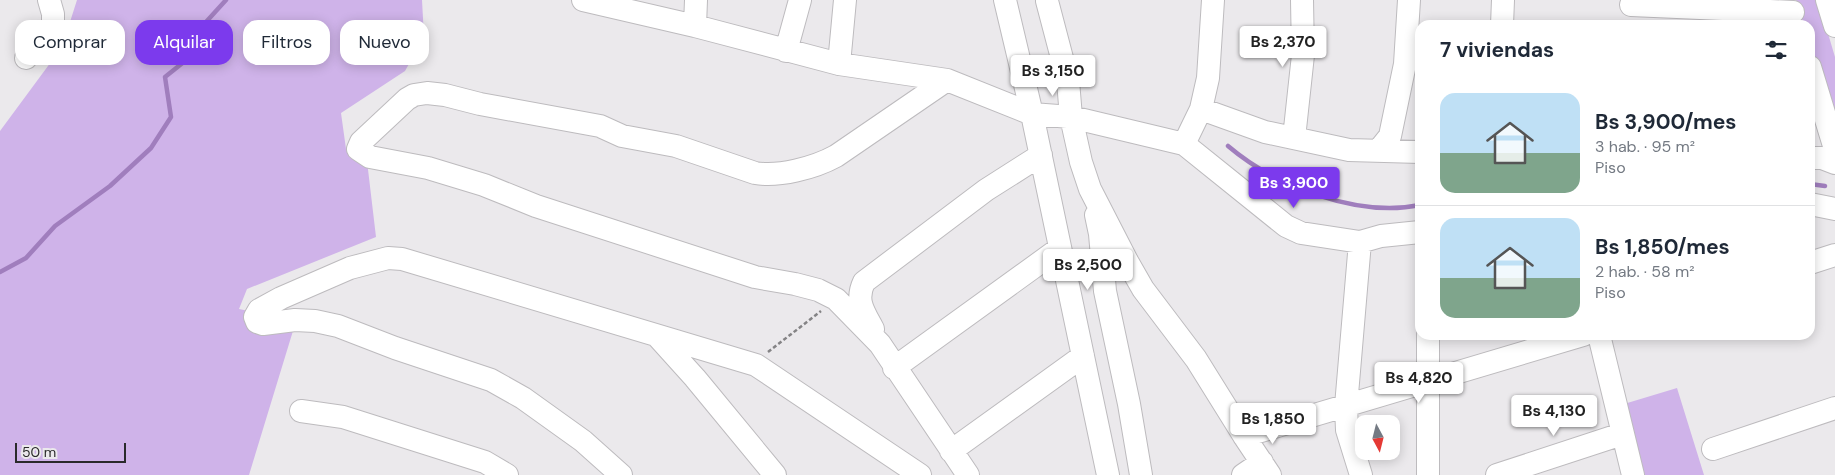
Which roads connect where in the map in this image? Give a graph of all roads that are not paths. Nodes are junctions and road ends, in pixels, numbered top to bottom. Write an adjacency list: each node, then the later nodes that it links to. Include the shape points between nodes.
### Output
1 (48, 0): 15 (street)
2 (583, 0): 17 (street)
3 (696, 0): 17 (street)
4 (800, 0): 19 (street)
5 (845, 0): 20 (street)
6 (1005, 0): 24 (street)
7 (1213, 0): 23 (street, via 1208,78)
8 (1302, 0): 26 (street, via 1303,55)
9 (1409, 0): 29 (street, via 1404,73 1390,136)
10 (1503, 0): 16 (street)
11 (1827, 0): 18 (street)
12 (1048, 1): 25 (street, via 1068,81)
13 (1631, 10): 14 (street)
14 (1793, 12)
15 (53, 20)
16 (1502, 20)
17 (695, 26): 19 (street)
18 (1835, 26)
19 (786, 50): 20 (street)
20 (839, 64): 21 (street)
21 (947, 80): 24 (street); 46 (street, via 824,163 777,174 755,173 676,146 622,136 600,126 427,93 406,99 361,142 358,149 370,157 428,168 484,185 554,212 755,277 818,290 836,299)
22 (1815, 83): 28 (street)
23 (1201, 109): 26 (street, via 1265,132); 27 (street)
24 (1032, 114): 25 (street); 31 (street)
25 (1071, 117): 27 (street); 34 (street)
26 (1294, 138): 29 (street, via 1349,150)
27 (1184, 144): 38 (street, via 1286,226 1301,233)
28 (1835, 149)
29 (1378, 151): 30 (street)
30 (1415, 152)
31 (1041, 155): 39 (street); 46 (street, via 986,190 864,282 859,292 860,304)
32 (1815, 158): 33 (street)
33 (1835, 163)
34 (1090, 189): 54 (street, via 1143,289 1196,359); 64 (street, via 1100,234 1105,291)
35 (1815, 205): 36 (street)
36 (1835, 209)
37 (1415, 233): 38 (street)
38 (1360, 242): 50 (street)
39 (1060, 248): 47 (street); 48 (street)
40 (1835, 255): 41 (street)
41 (1815, 261)
42 (658, 337): 59 (street, via 402,259 388,258 350,268 310,284 259,310 255,316 256,322 263,324 295,320 338,326 491,380 523,398 583,441); 60 (street); 61 (street, via 756,366)
43 (1428, 340): 49 (street)
44 (1565, 340): 49 (street)
45 (1600, 340): 53 (street)
46 (880, 344): 48 (street)
47 (1083, 356): 56 (street); 63 (street)
48 (894, 368): 56 (street)
49 (1428, 381): 50 (street); 67 (street)
50 (1346, 406): 54 (street); 66 (street, via 1347,430)
51 (1835, 408): 55 (street)
52 (301, 411): 58 (street, via 343,417 485,462)
53 (1622, 434): 68 (street); 69 (street)
54 (1244, 436): 57 (street)
55 (1713, 449)
56 (951, 451): 62 (street)
57 (1266, 469): 65 (street)
58 (507, 475)
59 (621, 475)
60 (775, 475)
61 (920, 475)
62 (968, 475)
63 (1108, 475)
64 (1141, 475)
65 (1242, 475)
66 (1362, 475)
67 (1428, 475)
68 (1497, 475)
69 (1633, 475)

